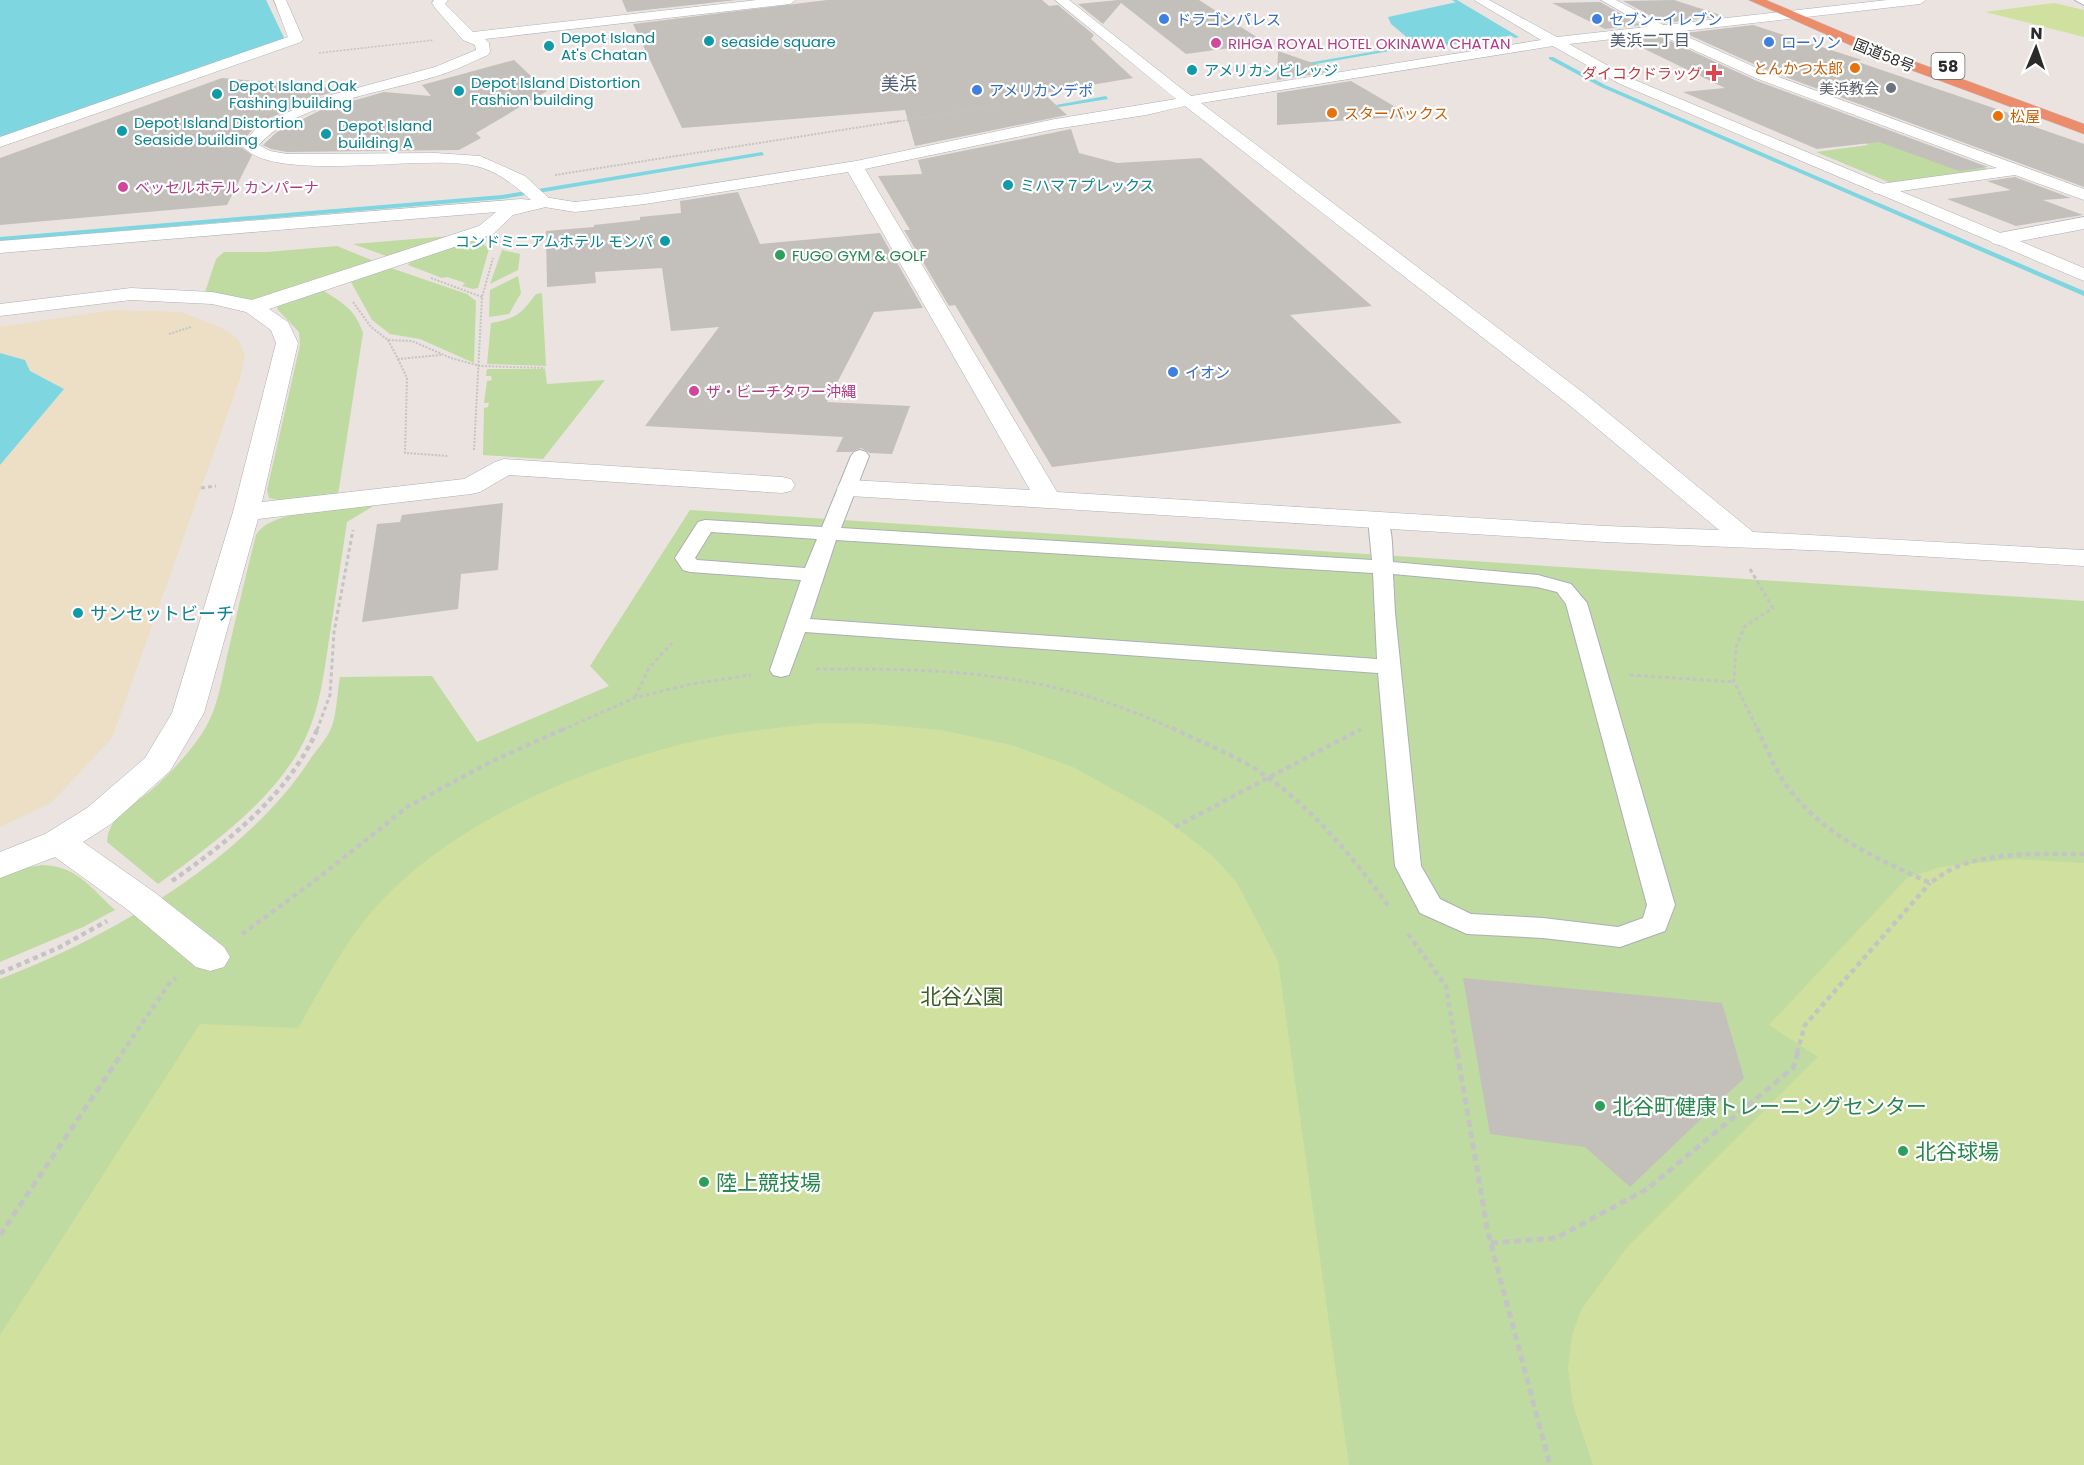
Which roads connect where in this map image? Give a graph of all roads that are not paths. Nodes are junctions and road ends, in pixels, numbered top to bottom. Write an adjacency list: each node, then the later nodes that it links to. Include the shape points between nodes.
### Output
1 (280, 0): 21 (street, via 296,39)
2 (790, 0): 16 (street)
3 (1061, 0): 18 (street)
4 (1480, 0): 17 (street)
5 (1607, 0): 15 (street)
6 (1755, 0): 12 (highway, 国道58号 / 58)
7 (1887, 0): 13 (street)
8 (1920, 0): 13 (street)
9 (2080, 0): 11 (lane)
10 (448, 1): 16 (street, via 438,3)
11 (2084, 2)
12 (1787, 7): 14 (street); 15 (street); 20 (highway, 国道58号 / 58, via 1889,57)
13 (1847, 8): 14 (street)
14 (1814, 12): 19 (highway, 国道58号 / 58)
15 (1661, 28): 17 (street); 23 (street, via 1763,76)
16 (471, 36): 26 (street, via 482,43 483,52 456,65 325,101 265,128 250,145 270,157 293,160 480,161 519,180)
17 (1553, 42): 18 (street); 24 (street, via 1625,81)
18 (1186, 101): 22 (street); 40 (street, via 1500,337)
19 (2084, 115)
20 (2084, 129)
21 (0, 142)
22 (856, 165): 26 (street, via 604,205 575,207); 36 (street, via 857,173)
23 (2014, 171): 24 (street); 25 (street)
24 (1880, 189): 28 (street)
25 (2084, 195)
26 (544, 202): 29 (street); 31 (street, via 507,211 486,230)
27 (2084, 224): 28 (street)
28 (1999, 239): 30 (street)
29 (0, 248)
30 (2084, 275)
31 (253, 307): 32 (street, via 212,298 131,294); 37 (street, via 280,327 287,343)
32 (0, 310)
33 (860, 456): 35 (lane)
34 (782, 485): 37 (street, via 504,467 471,486)
35 (850, 488): 36 (street); 39 (lane)
36 (1048, 499): 38 (street)
37 (246, 513): 47 (street, via 198,682 175,739 158,764 129,792)
38 (1378, 519): 40 (street, via 1605,534); 42 (lane)
39 (829, 533): 42 (lane); 43 (lane); 43 (lane, via 705,526 685,558 690,566 709,569)
40 (1745, 550): 41 (street)
41 (2084, 558)
42 (1383, 567): 45 (lane); 45 (lane, via 1538,581 1564,588 1576,603 1661,905 1655,924 1620,937 1467,924 1430,906 1408,866)
43 (813, 575): 44 (lane)
44 (797, 625): 45 (lane); 46 (lane)
45 (1389, 667)
46 (781, 670)
47 (58, 842): 48 (street); 49 (street)
48 (0, 866)
49 (210, 957)

